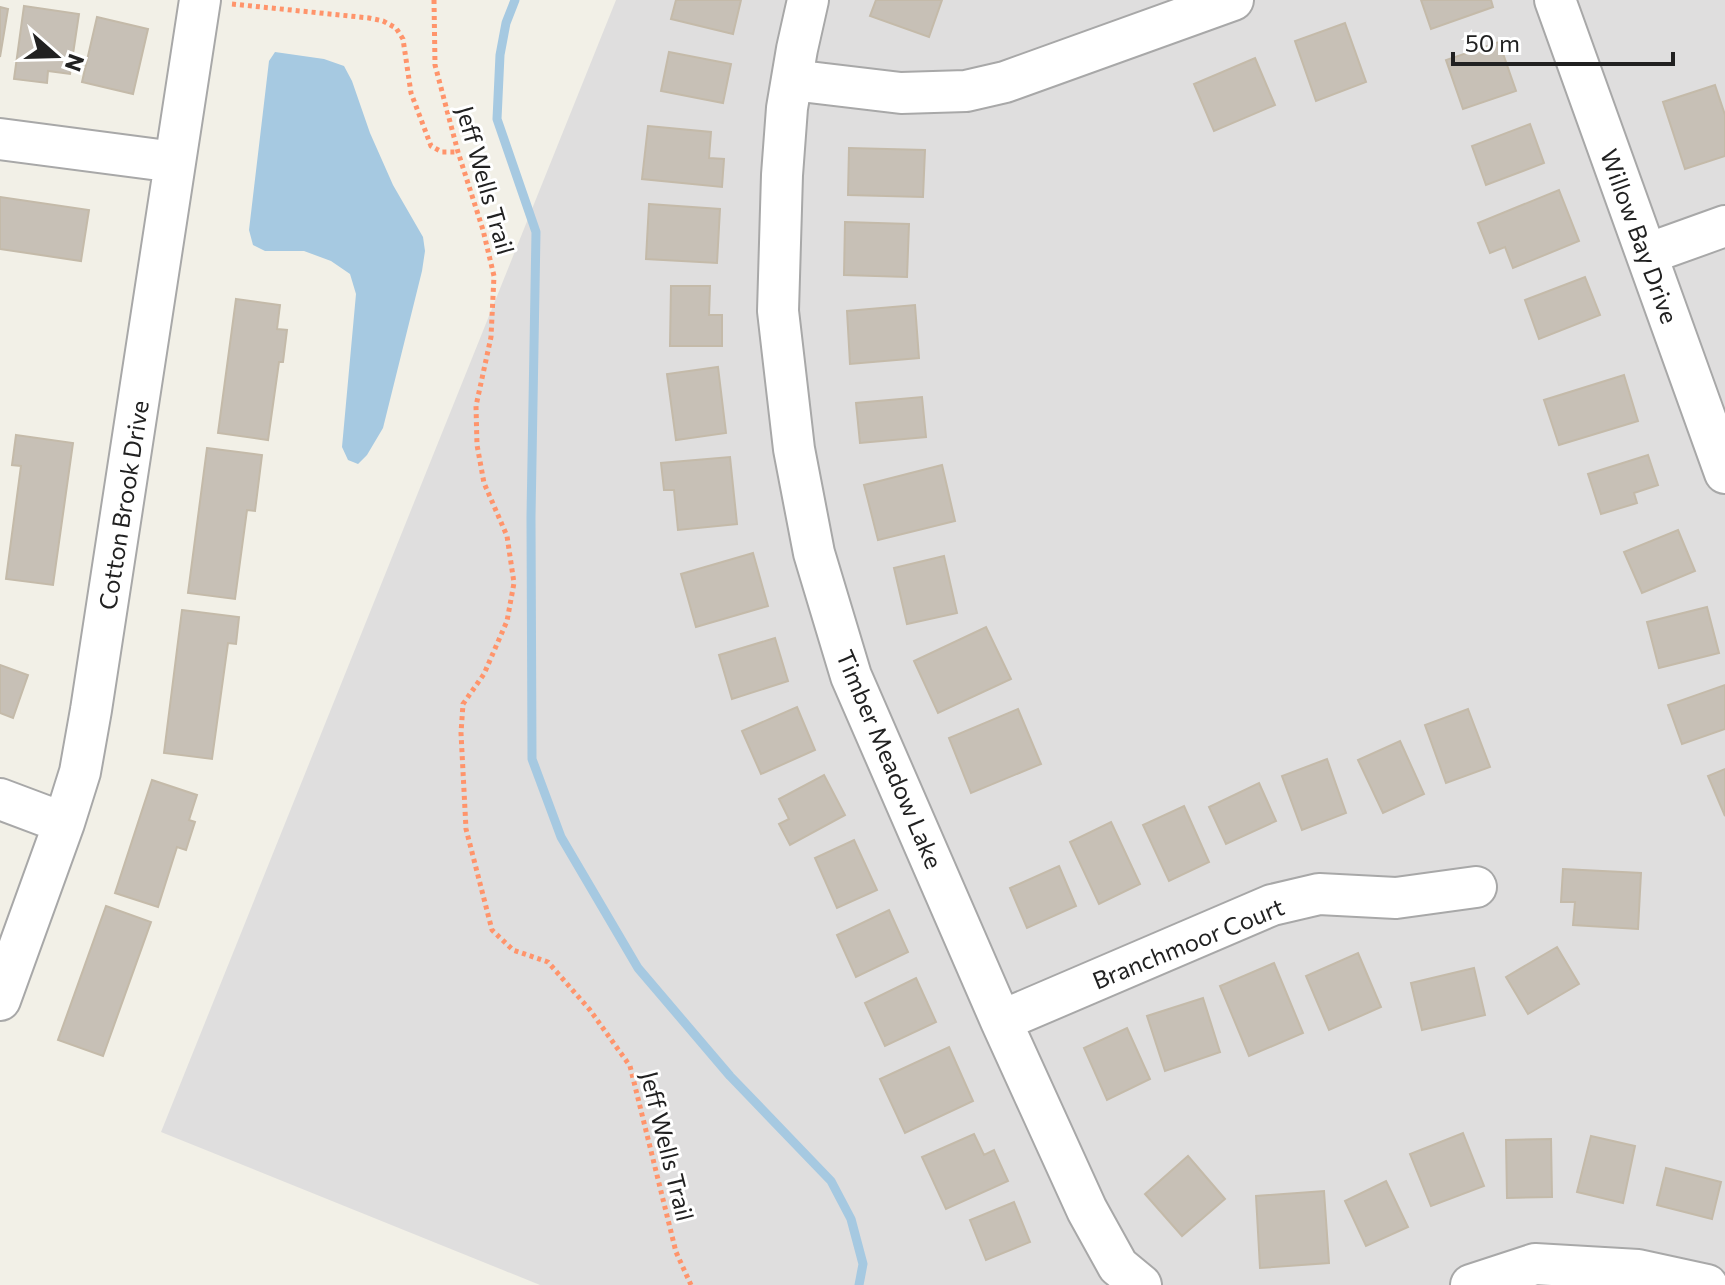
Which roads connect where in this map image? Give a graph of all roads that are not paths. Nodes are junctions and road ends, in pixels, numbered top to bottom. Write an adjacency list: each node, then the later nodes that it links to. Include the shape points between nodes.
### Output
1 (808, 0): 5 (street, Timber Meadow Lake)
2 (1233, 0): 5 (street, via 1005,82 966,91 901,93)
3 (1555, 0): 9 (street, Willow Bay Drive)
4 (215, 2): 7 (street, Cotton Brook Drive)
5 (792, 80): 15 (street, Timber Meadow Lake, via 782,175 778,311 794,449 814,553 851,676)
6 (0, 139): 7 (street)
7 (175, 162): 12 (street, Cotton Brook Drive, via 91,710)
8 (1725, 226): 9 (street)
9 (1647, 254): 10 (street, Willow Bay Drive)
10 (1725, 473)
11 (0, 799): 12 (street)
12 (64, 823): 14 (street, Cotton Brook Drive)
13 (1476, 887): 15 (street, Branchmoor Court, via 1396,898 1319,894 1272,905)
14 (0, 1000)
15 (1001, 1021): 16 (street, Timber Meadow Lake, via 1087,1210 1118,1266)
16 (1141, 1285)
17 (1471, 1285): 18 (street, via 1535,1264 1638,1270)
18 (1707, 1285)

